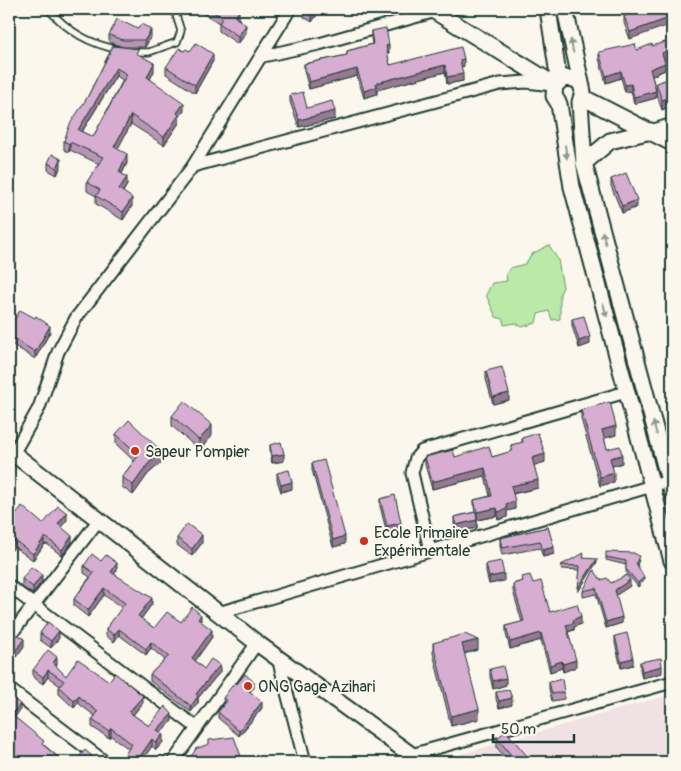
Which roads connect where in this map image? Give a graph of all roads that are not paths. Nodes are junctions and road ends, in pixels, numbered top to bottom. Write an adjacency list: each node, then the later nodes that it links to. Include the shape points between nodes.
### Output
1 (48, 9): 2 (lane, via 71,32 85,40 142,52 162,49 177,42 181,31)
2 (174, 9)
3 (290, 9): 7 (street)
4 (548, 9): 8 (main road)
5 (565, 9): 9 (main road, one-way to 5)
6 (433, 10): 7 (street, via 319,44); 8 (main road)
7 (263, 56): 15 (street)
8 (557, 83): 9 (main road, via 570,77); 10 (main road, via 554,96); 15 (street, via 500,84)
9 (580, 94): 10 (main road, via 572,107); 12 (main road); 14 (main road)
10 (559, 104): 16 (main road, one-way to 16, via 569,171)
11 (672, 124): 12 (street)
12 (651, 131): 13 (main road); 14 (main road, via 610,141)
13 (672, 143)
14 (584, 163): 19 (main road, one-way to 14)
15 (193, 166): 17 (street, via 76,318 58,352 39,408)
16 (626, 392): 18 (main road); 21 (street, via 422,451 416,458 412,473)
17 (11, 455): 20 (main road)
18 (650, 485): 19 (street); 21 (street); 22 (main road)
19 (671, 487)
20 (98, 520): 24 (street); 25 (main road)
21 (430, 550): 25 (street)
22 (672, 561)
23 (9, 586): 24 (street)
24 (33, 605): 26 (street); 31 (street)
25 (218, 613): 27 (main road)
26 (9, 637)
27 (257, 643): 28 (main road); 31 (street)
28 (278, 658): 32 (main road); 35 (street)
29 (672, 682): 32 (street)
30 (9, 689): 33 (street)
31 (196, 727): 34 (street)
32 (416, 758)
33 (105, 762)
34 (173, 762)
35 (305, 762)

